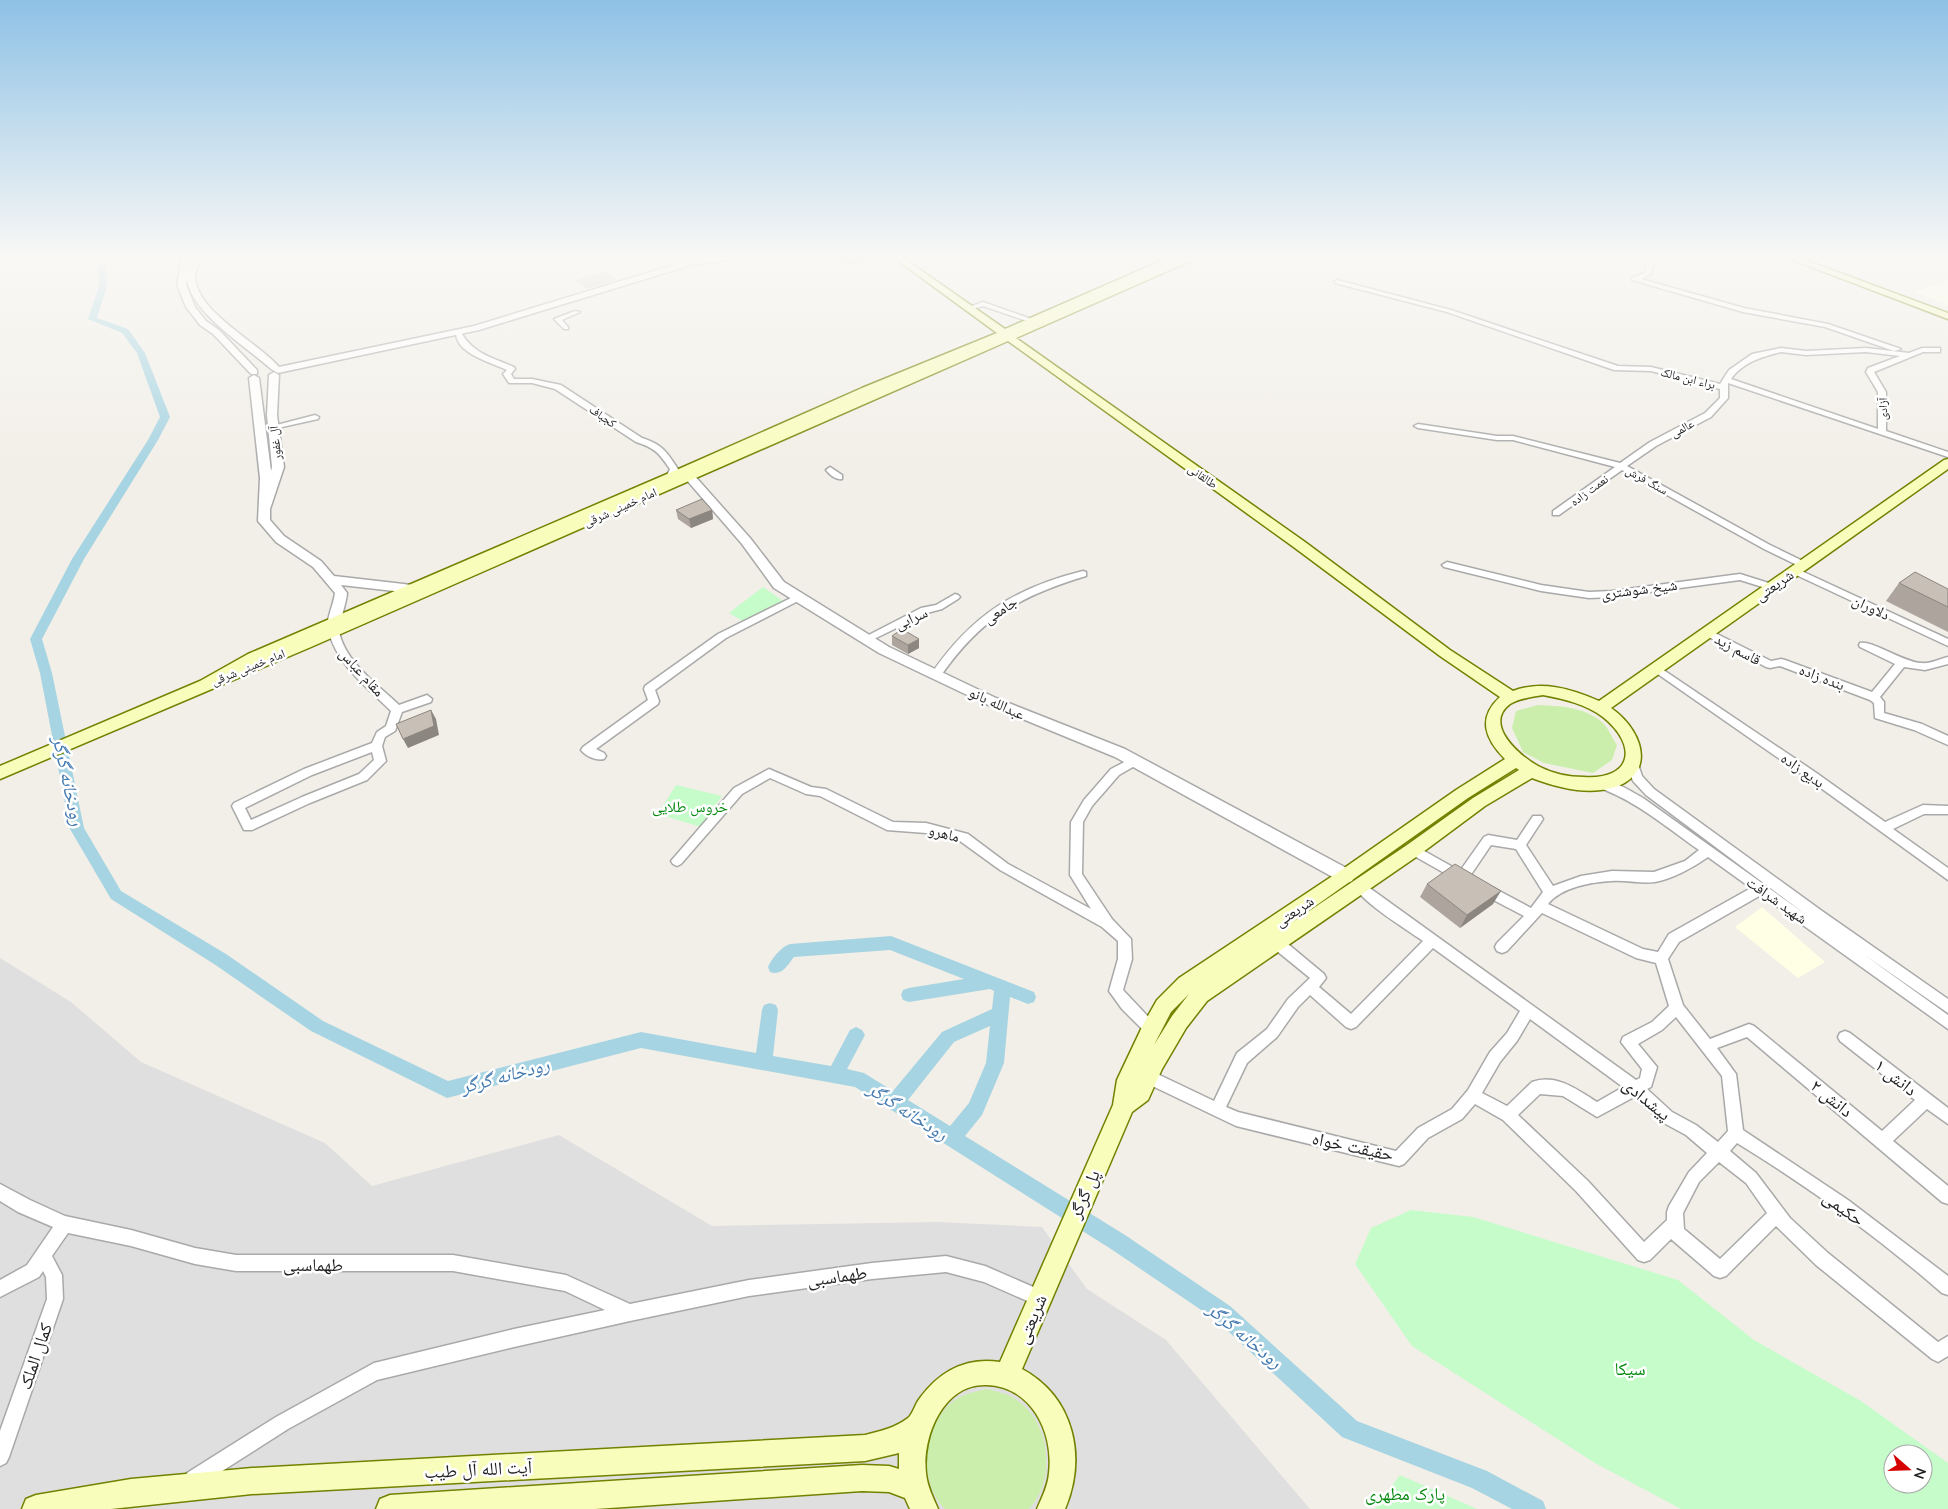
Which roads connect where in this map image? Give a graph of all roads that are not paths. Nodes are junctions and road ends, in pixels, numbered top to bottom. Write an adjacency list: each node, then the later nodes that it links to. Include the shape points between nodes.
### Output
1 (209, 327): 14 (street)
2 (228, 327): 13 (street, via 263,356)
3 (478, 327): 9 (street)
4 (995, 327): 10 (main road, طالقانی)
5 (1020, 327): 10 (main road)
6 (1023, 327): 10 (main road)
7 (1497, 327): 15 (street, براء ابن مالک, via 1617,368 1651,369)
8 (1834, 327): 12 (street)
9 (458, 332): 13 (street); 25 (street, کجباف, via 460,341 480,356 511,369 507,374 512,381 532,381 558,387 606,420 654,445 674,469)
10 (1005, 335): 24 (main road, امام خمینی شرقی, via 866,390); 47 (main road, طالقانی, via 1300,545 1445,653)
11 (1937, 350): 12 (street, آزادی, via 1922,350)
12 (1910, 355): 15 (street, via 1866,350 1806,353 1781,350 1755,356 1732,372); 19 (street, آزادی, via 1870,372 1882,392)
13 (275, 371): 14 (street, via 267,367); 18 (street, آل غفور)
14 (254, 375): 27 (street, آل غفور, via 266,478)
15 (1725, 383): 19 (street, براء ابن مالک); 22 (street, عالمی, via 1724,398 1708,415 1653,444)
16 (315, 417): 18 (street)
17 (1418, 426): 22 (street, سنگ فرش, via 1513,438)
18 (273, 427): 27 (street, آل غفور, via 278,467)
19 (1882, 431): 20 (street, براء ابن مالک)
20 (1948, 455)
21 (1948, 462): 30 (main road, شریعتی)
22 (1621, 466): 28 (street, نعمت زاده); 30 (street, سنگ فرش)
23 (830, 470): 26 (street)
24 (687, 474): 25 (main road, امام خمینی شرقی); 35 (street, عبدالله بانو, via 746,541 779,585); 37 (main road, امام خمینی شرقی)
25 (670, 477): 34 (main road, امام خمینی شرقی)
26 (839, 477)
27 (264, 509): 32 (street, آل غفور, via 264,522 280,539 317,564)
28 (1556, 513)
29 (1447, 565): 33 (street, شیخ شوشتری, via 1571,595 1618,595 1634,590 1740,577)
30 (1799, 568): 33 (main road, شریعتی); 40 (street, دلاوران)
31 (1084, 574): 46 (street, جامعی, via 1025,594 984,619 951,651)
32 (330, 580): 34 (street); 37 (street, آل غفور, via 341,593)
33 (1772, 587): 38 (main road, شریعتی)
34 (412, 589): 37 (main road, امام خمینی شرقی)
35 (799, 597): 39 (street, عبدالله بانو); 54 (street, via 722,636 650,689 654,701 587,750)
36 (955, 597): 39 (street, سرابی)
37 (333, 627): 51 (street, مقام عباس, via 334,640 346,658); 59 (main road, امام خمینی شرقی, via 253,657 205,684)
38 (1707, 632): 44 (street, قاسم زید); 45 (main road, شریعتی)
39 (866, 639): 46 (street, عبدالله بانو)
40 (1948, 643)
41 (1864, 645): 43 (street)
42 (1948, 660): 43 (street, via 1922,668)
43 (1902, 663): 48 (street)
44 (1770, 665): 48 (street, بنده زاده, via 1781,662)
45 (1656, 668): 50 (main road, شریعتی); 63 (street, بدیع زاده)
46 (936, 675): 56 (street, عبدالله بانو, via 991,702)
47 (1510, 696): 50 (main road, via 1525,691 1552,692 1582,699); 55 (main road, via 1498,705 1492,719 1495,734 1506,751)
48 (1874, 697): 52 (street, via 1879,702 1879,715)
49 (427, 699): 51 (street)
50 (1600, 708): 57 (main road, via 1629,735 1634,750)
51 (396, 710): 53 (street, via 391,728 381,734)
52 (1948, 741)
53 (376, 746): 53 (street, via 380,761 363,777 248,826 238,806 308,772)
54 (600, 756)
55 (1517, 760): 58 (main road); 70 (main road, شریعتی, via 1462,794)
56 (1134, 761): 70 (street, عبدالله بانو); 74 (street, via 1115,772 1088,803 1077,822 1076,875)
57 (1633, 764): 60 (main road, via 1621,777); 80 (street, شهید شرافت, via 1637,778 1650,792)
58 (1532, 770): 60 (main road, via 1576,784); 65 (main road, شریعتی, via 1479,802)
59 (0, 773)
60 (1602, 784): 66 (street, شهید شرافت, via 1639,801)
61 (1948, 810): 63 (street, via 1923,809)
62 (1537, 819): 64 (street)
63 (1884, 828): 68 (street, بدیع زاده)
64 (1520, 846): 69 (street, via 1488,840); 72 (street)
65 (1413, 850): 69 (street); 70 (main road, شریعتی)
66 (1707, 851): 71 (street, شهید شرافت); 72 (street, via 1689,864 1655,877 1612,876 1581,881)
67 (677, 861): 74 (street, ماهرو, via 738,791 769,773 810,791 822,792 890,826 926,828 964,837 1004,867)
68 (1948, 874)
69 (1462, 878): 73 (street)
70 (1353, 881): 75 (street, پیشدادی); 76 (main road, شریعتی); 84 (main road, شریعتی, via 1186,984 1164,1006)
71 (1761, 889): 78 (street, via 1674,938); 83 (street, شهید شرافت)
72 (1550, 892): 73 (street)
73 (1536, 910): 77 (street); 78 (street, via 1641,954)
74 (1107, 923): 84 (street, via 1124,939 1125,959 1116,990)
75 (1432, 940): 79 (street, via 1351,1023); 82 (street, پیشدادی)
76 (1277, 943): 79 (street, via 1319,978); 87 (main road, شریعتی, via 1200,996 1178,1022)
77 (1502, 946)
78 (1661, 958): 81 (street)
79 (1310, 987): 91 (street, via 1293,1003 1272,1033 1242,1058)
80 (1948, 1007)
81 (1677, 1008): 86 (street); 88 (street, via 1657,1026 1628,1042 1650,1067 1646,1082)
82 (1528, 1010): 88 (street, پیشدادی); 89 (street, حقیقت خواه)
83 (1948, 1023)
84 (1151, 1029): 92 (main road, شریعتی, via 1127,1080)
85 (1845, 1037): 90 (street, دانش ۱)
86 (1707, 1046): 95 (street, via 1729,1074); 96 (street, دانش ۲, via 1749,1030)
87 (1149, 1077): 91 (street, حقیقت خواه); 92 (main road, شریعتی, via 1142,1093)
88 (1635, 1088): 93 (street, via 1597,1110 1565,1089 1537,1087); 97 (street, پیشدادی, via 1667,1117 1691,1130)
89 (1473, 1095): 91 (street, حقیقت خواه, via 1457,1114 1423,1133 1399,1160 1236,1119); 93 (street)
90 (1926, 1100): 94 (street, دانش ۱); 96 (street)
91 (1217, 1110)
92 (1119, 1115): 104 (main road, پل گرگر)
93 (1508, 1115): 102 (street, via 1582,1186 1644,1254)
94 (1948, 1117)
95 (1736, 1134): 97 (street); 105 (street, حکیمی, via 1846,1208)
96 (1883, 1140): 99 (street, دانش ۲)
97 (1717, 1151): 100 (street, پیشدادی, via 1751,1178); 102 (street, via 1694,1176 1675,1212)
98 (0, 1192): 101 (street, طهماسبی)
99 (1948, 1196)
100 (1778, 1216): 102 (street, via 1720,1270 1676,1233); 109 (street, پیشدادی, via 1822,1259)
101 (64, 1224): 103 (street); 108 (street, طهماسبی, via 236,1263 454,1263 566,1283)
102 (1675, 1224)
103 (43, 1256): 106 (street, via 32,1271); 112 (street, کمال الملک, via 54,1275 55,1299)
104 (1054, 1263): 107 (main road, شریعتی)
105 (1948, 1287)
106 (0, 1289)
107 (1040, 1298): 108 (street, طهماسبی, via 985,1274 946,1264 749,1288); 110 (main road, شریعتی)
108 (630, 1313): 114 (street, طهماسبی, via 374,1372 282,1423)
109 (1943, 1349)
110 (1007, 1374): 111 (main road, via 986,1371 964,1376 945,1387 928,1404); 113 (main road, via 1027,1385 1044,1401 1056,1423 1063,1448)
111 (917, 1426): 114 (main road, آیت الله آل طیب, via 898,1440 865,1448 252,1481); 115 (main road, via 911,1456)
112 (0, 1457)
113 (1063, 1475): 118 (main road); 119 (main road)
114 (182, 1488): 116 (main road, آیت الله آل طیب, via 131,1492)
115 (919, 1498): 117 (main road, via 889,1479 862,1478)
116 (36, 1509)
117 (390, 1509)
118 (1051, 1509)
119 (1069, 1509)

